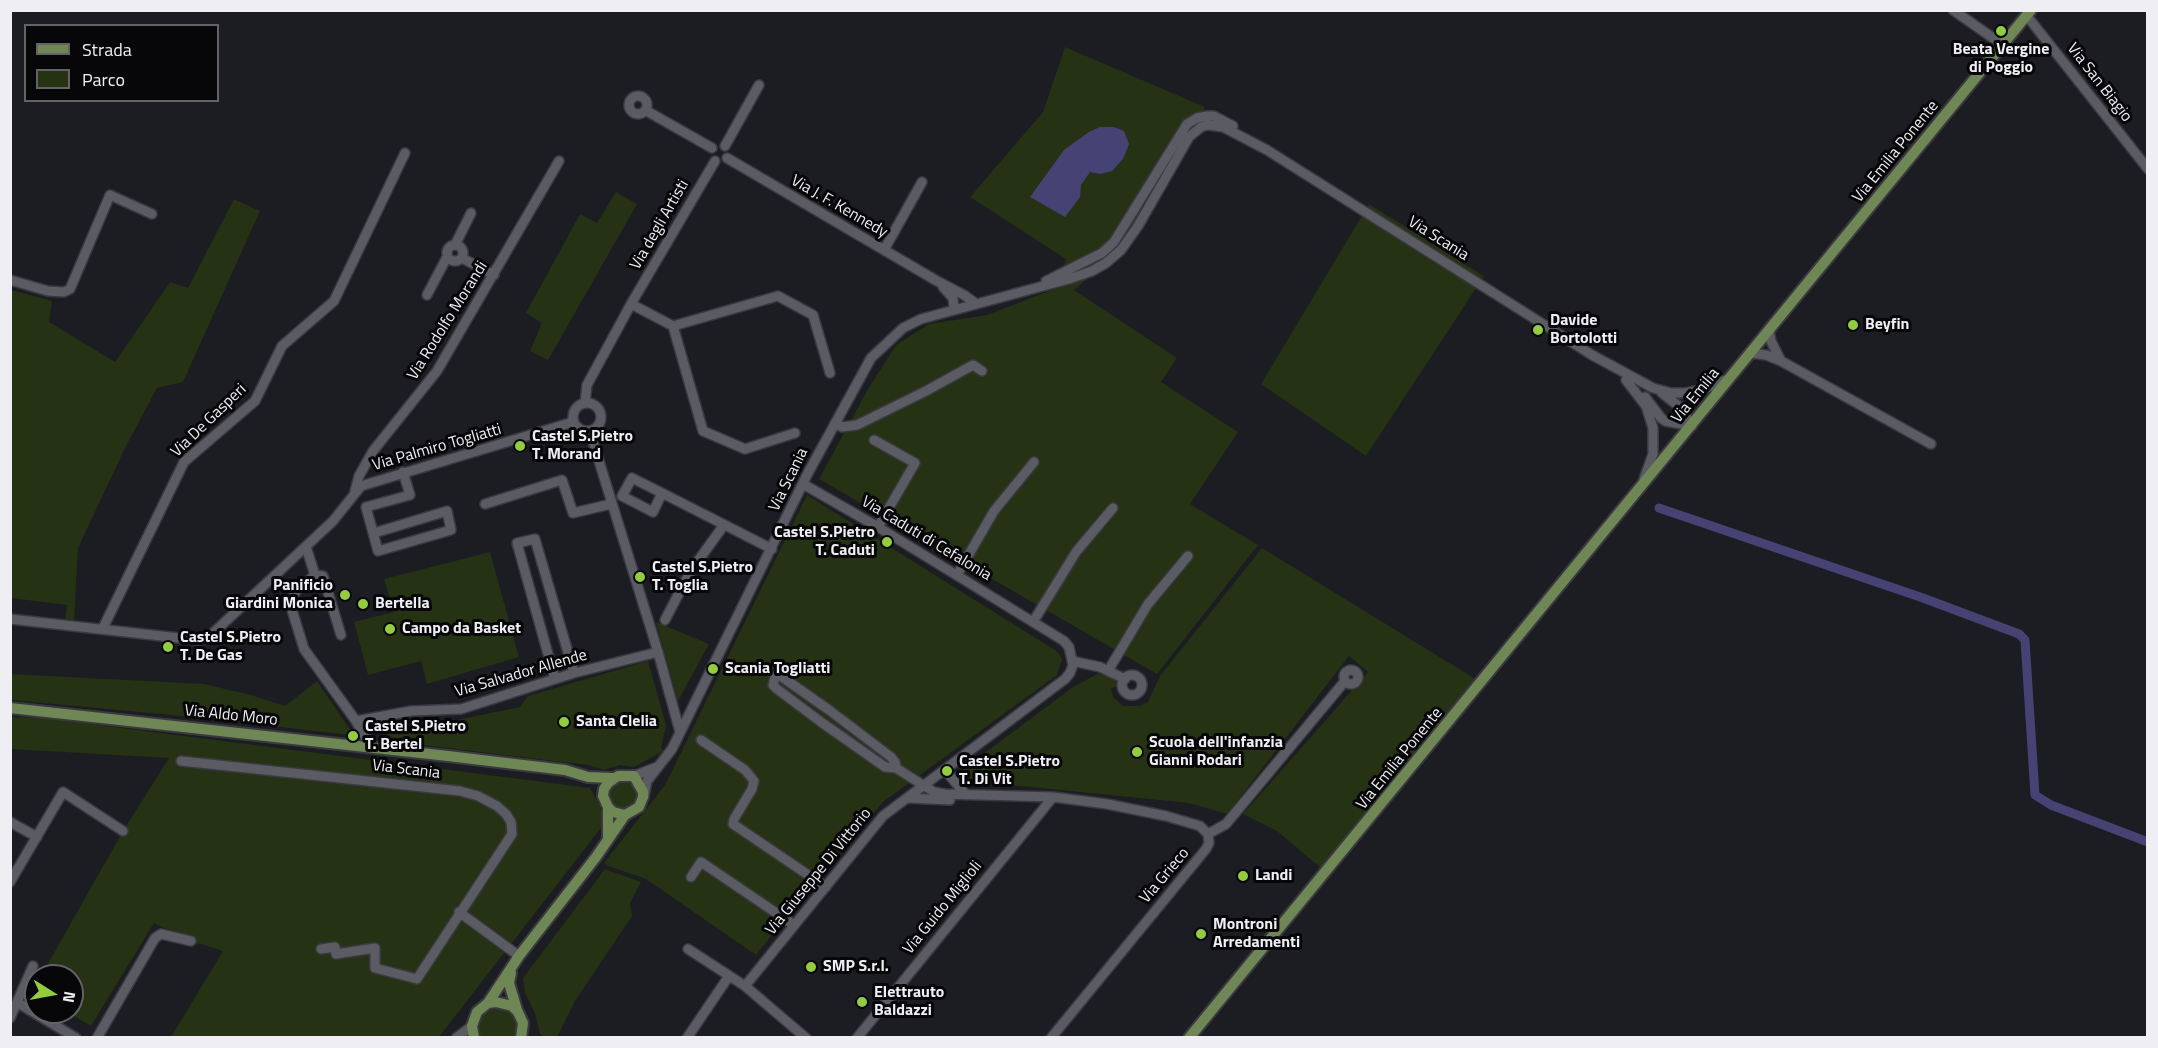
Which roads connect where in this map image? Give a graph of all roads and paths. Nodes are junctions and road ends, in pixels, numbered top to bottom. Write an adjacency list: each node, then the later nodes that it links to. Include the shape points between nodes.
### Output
1 (1953, 10): 3 (street)
2 (2029, 13): 3 (main road, Via Emilia Ponente); 12 (street, Via San Biagio)
3 (2003, 45): 27 (main road, Via Emilia Ponente)
4 (759, 85): 6 (street)
5 (645, 110): 7 (street)
6 (724, 146): 7 (street, via 717,144); 9 (street)
7 (712, 148): 11 (street)
8 (405, 153): 66 (street, Via De Gasperi, via 334,301 282,346 255,401 184,462)
9 (727, 158): 11 (street); 17 (street, Via J. F. Kennedy)
10 (560, 161): 20 (street, Via Rodolfo Morandi)
11 (715, 161): 25 (street, Via degli Artisti)
12 (2148, 169)
13 (922, 182): 17 (street)
14 (471, 213): 16 (street)
15 (152, 214): 21 (street, via 110,195 70,289 48,291)
16 (455, 245): 18 (street, via 447,250); 19 (street, via 462,250)
17 (884, 250): 22 (street, Via J. F. Kennedy)
18 (447, 257): 19 (street, via 453,261); 23 (street)
19 (462, 258): 20 (street)
20 (494, 275): 49 (street, Via Rodolfo Morandi, via 437,371 372,451)
21 (10, 279)
22 (937, 281): 24 (street, Via J. F. Kennedy); 26 (street, via 948,291)
23 (427, 295)
24 (975, 303): 26 (street, Via Scania); 31 (street, Via Scania, via 1024,291 1108,249 1182,130 1197,118 1214,116)
25 (632, 304): 28 (street); 38 (street, Via degli Artisti, via 587,385)
26 (954, 308): 40 (street, Via Scania, via 903,328 885,343 871,358)
27 (1784, 312): 29 (main road, Via Emilia)
28 (673, 326): 34 (street, via 778,296 813,315); 43 (street, via 703,431 745,449)
29 (1769, 330): 30 (main road, Via Emilia); 32 (street)
30 (1750, 353): 32 (street); 35 (main road, Via Emilia)
31 (1592, 355): 36 (street, Via Scania); 37 (street, Via Scania)
32 (1781, 361): 45 (street)
33 (982, 371): 40 (street, via 973,365 856,425 842,427)
34 (830, 373)
35 (1731, 378): 37 (street, Via Scania, via 1685,393); 41 (main road, Via Emilia)
36 (1626, 381): 41 (street, Via Scania, via 1645,396 1661,418); 51 (street, Via Scania, via 1646,406 1654,444 1651,462)
37 (1653, 388): 41 (street, Via Scania, via 1674,401)
38 (585, 403): 39 (street, via 574,410); 42 (street, via 597,407 601,415 599,425)
39 (573, 422): 42 (street, via 582,431); 47 (street, Via Palmiro Togliatti)
40 (835, 423): 48 (street, Via Scania)
41 (1692, 426): 51 (main road, Via Emilia)
42 (590, 432): 53 (street)
43 (795, 434)
44 (874, 440): 56 (street, via 915,463)
45 (1930, 444)
46 (1034, 462): 62 (street, via 994,511)
47 (403, 472): 49 (street, Via Palmiro Togliatti); 57 (street, via 410,495 366,507)
48 (803, 484): 56 (street, Via Caduti di Cefalonia); 59 (street, Via Scania)
49 (355, 491): 58 (street, Via Palmiro Togliatti, via 333,521)
50 (662, 494): 55 (street)
51 (1632, 499): 126 (main road, Via Emilia Ponente)
52 (485, 504): 53 (street, via 562,480 573,513)
53 (611, 504): 68 (street)
54 (1113, 508): 65 (street, via 1076,552)
55 (724, 525): 59 (street); 64 (street, via 690,572)
56 (878, 527): 62 (street, Via Caduti di Cefalonia)
57 (374, 533): 57 (street, via 378,551 451,530 447,511)
58 (306, 547): 61 (street); 66 (street, Via Palmiro Togliatti, via 204,639)
59 (772, 549): 77 (street, Via Scania)
60 (1188, 556): 70 (street, via 1148,604)
61 (315, 574): 67 (street, via 323,576); 76 (street, via 296,591 292,610 304,649)
62 (957, 576): 65 (street, Via Caduti di Cefalonia)
63 (10, 619): 66 (street, Via Palmiro Togliatti)
64 (665, 620)
65 (1033, 622): 69 (street, Via Caduti di Cefalonia, via 1064,641)
66 (103, 628)
67 (340, 635)
68 (658, 652): 71 (street, Via Salvador Allende); 77 (street)
69 (1072, 661): 70 (street); 84 (street, Via Giuseppe Di Vittorio, via 1065,679)
70 (1108, 670): 73 (street)
71 (574, 673): 72 (street, Via Salvador Allende); 72 (street, via 535,539 517,543)
72 (555, 679): 76 (street, Via Salvador Allende, via 460,709 411,711)
73 (1125, 679)
74 (1345, 681): 98 (street, via 1226,824)
75 (10, 708): 79 (main road, Via Aldo Moro)
76 (358, 724): 79 (street); 80 (street)
77 (680, 732): 82 (street, Via Scania)
78 (701, 740): 103 (street, via 745,770 754,781 733,824)
79 (357, 745): 80 (main road, Via Aldo Moro)
80 (371, 747): 86 (main road, Via Aldo Moro, via 565,770)
81 (181, 761): 104 (street, Via Scania, via 460,791 489,801 506,814 512,834)
82 (657, 767): 85 (street); 91 (street, Via Scania, via 647,781)
83 (896, 768): 83 (street, via 891,757 829,710 782,676 775,677 773,685 782,693 885,766); 88 (street)
84 (945, 770): 88 (street, Via Giuseppe Di Vittorio); 89 (street)
85 (633, 776): 87 (main road); 91 (main road, via 642,786)
86 (588, 777): 87 (main road, Via Aldo Moro); 90 (main road)
87 (612, 778): 90 (main road)
88 (924, 786): 89 (street, via 934,792); 93 (street, Via Giuseppe Di Vittorio)
89 (966, 795): 92 (street); 93 (street, via 952,800)
90 (603, 796): 94 (main road)
91 (643, 797): 95 (main road, Via Scania, via 639,807)
92 (1053, 797): 98 (street, via 1166,816 1200,826); 124 (street, Via Guido Miglioli)
93 (907, 798): 103 (street, Via Giuseppe Di Vittorio, via 883,816)
94 (608, 807): 95 (main road); 100 (main road)
95 (625, 815): 100 (main road, Via Scania)
96 (10, 822): 99 (street)
97 (123, 831): 99 (street, via 63,792)
98 (1208, 834): 125 (street, Via Grieco, via 1206,849)
99 (37, 837): 102 (street)
100 (608, 840): 109 (main road, Via Scania)
101 (691, 877): 105 (street, via 701,862)
102 (10, 882)
103 (826, 887): 105 (street, Via Giuseppe Di Vittorio)
104 (459, 912): 107 (street, Via Scania, via 417,980 375,968 375,948 336,954 335,947); 109 (street)
105 (794, 925): 113 (street, Via Giuseppe Di Vittorio)
106 (191, 941): 120 (street, via 161,934 154,938)
107 (321, 949)
108 (688, 950): 111 (street)
109 (519, 956): 110 (main road, Via Scania)
110 (512, 967): 114 (main road, Via Scania); 116 (main road, via 508,983)
111 (729, 976): 113 (street); 122 (street)
112 (24, 986): 115 (street)
113 (745, 986): 123 (street)
114 (488, 1003): 116 (main road, via 505,1003); 117 (main road, Via Scania, via 477,1012)
115 (13, 1010): 119 (street)
116 (518, 1012): 118 (main road)
117 (473, 1032): 121 (street, Via Scania)
118 (525, 1035)
119 (76, 1038)
120 (97, 1038)
121 (456, 1038)
122 (687, 1038)
123 (806, 1038)
124 (857, 1038)
125 (1050, 1038)
126 (1189, 1038)

